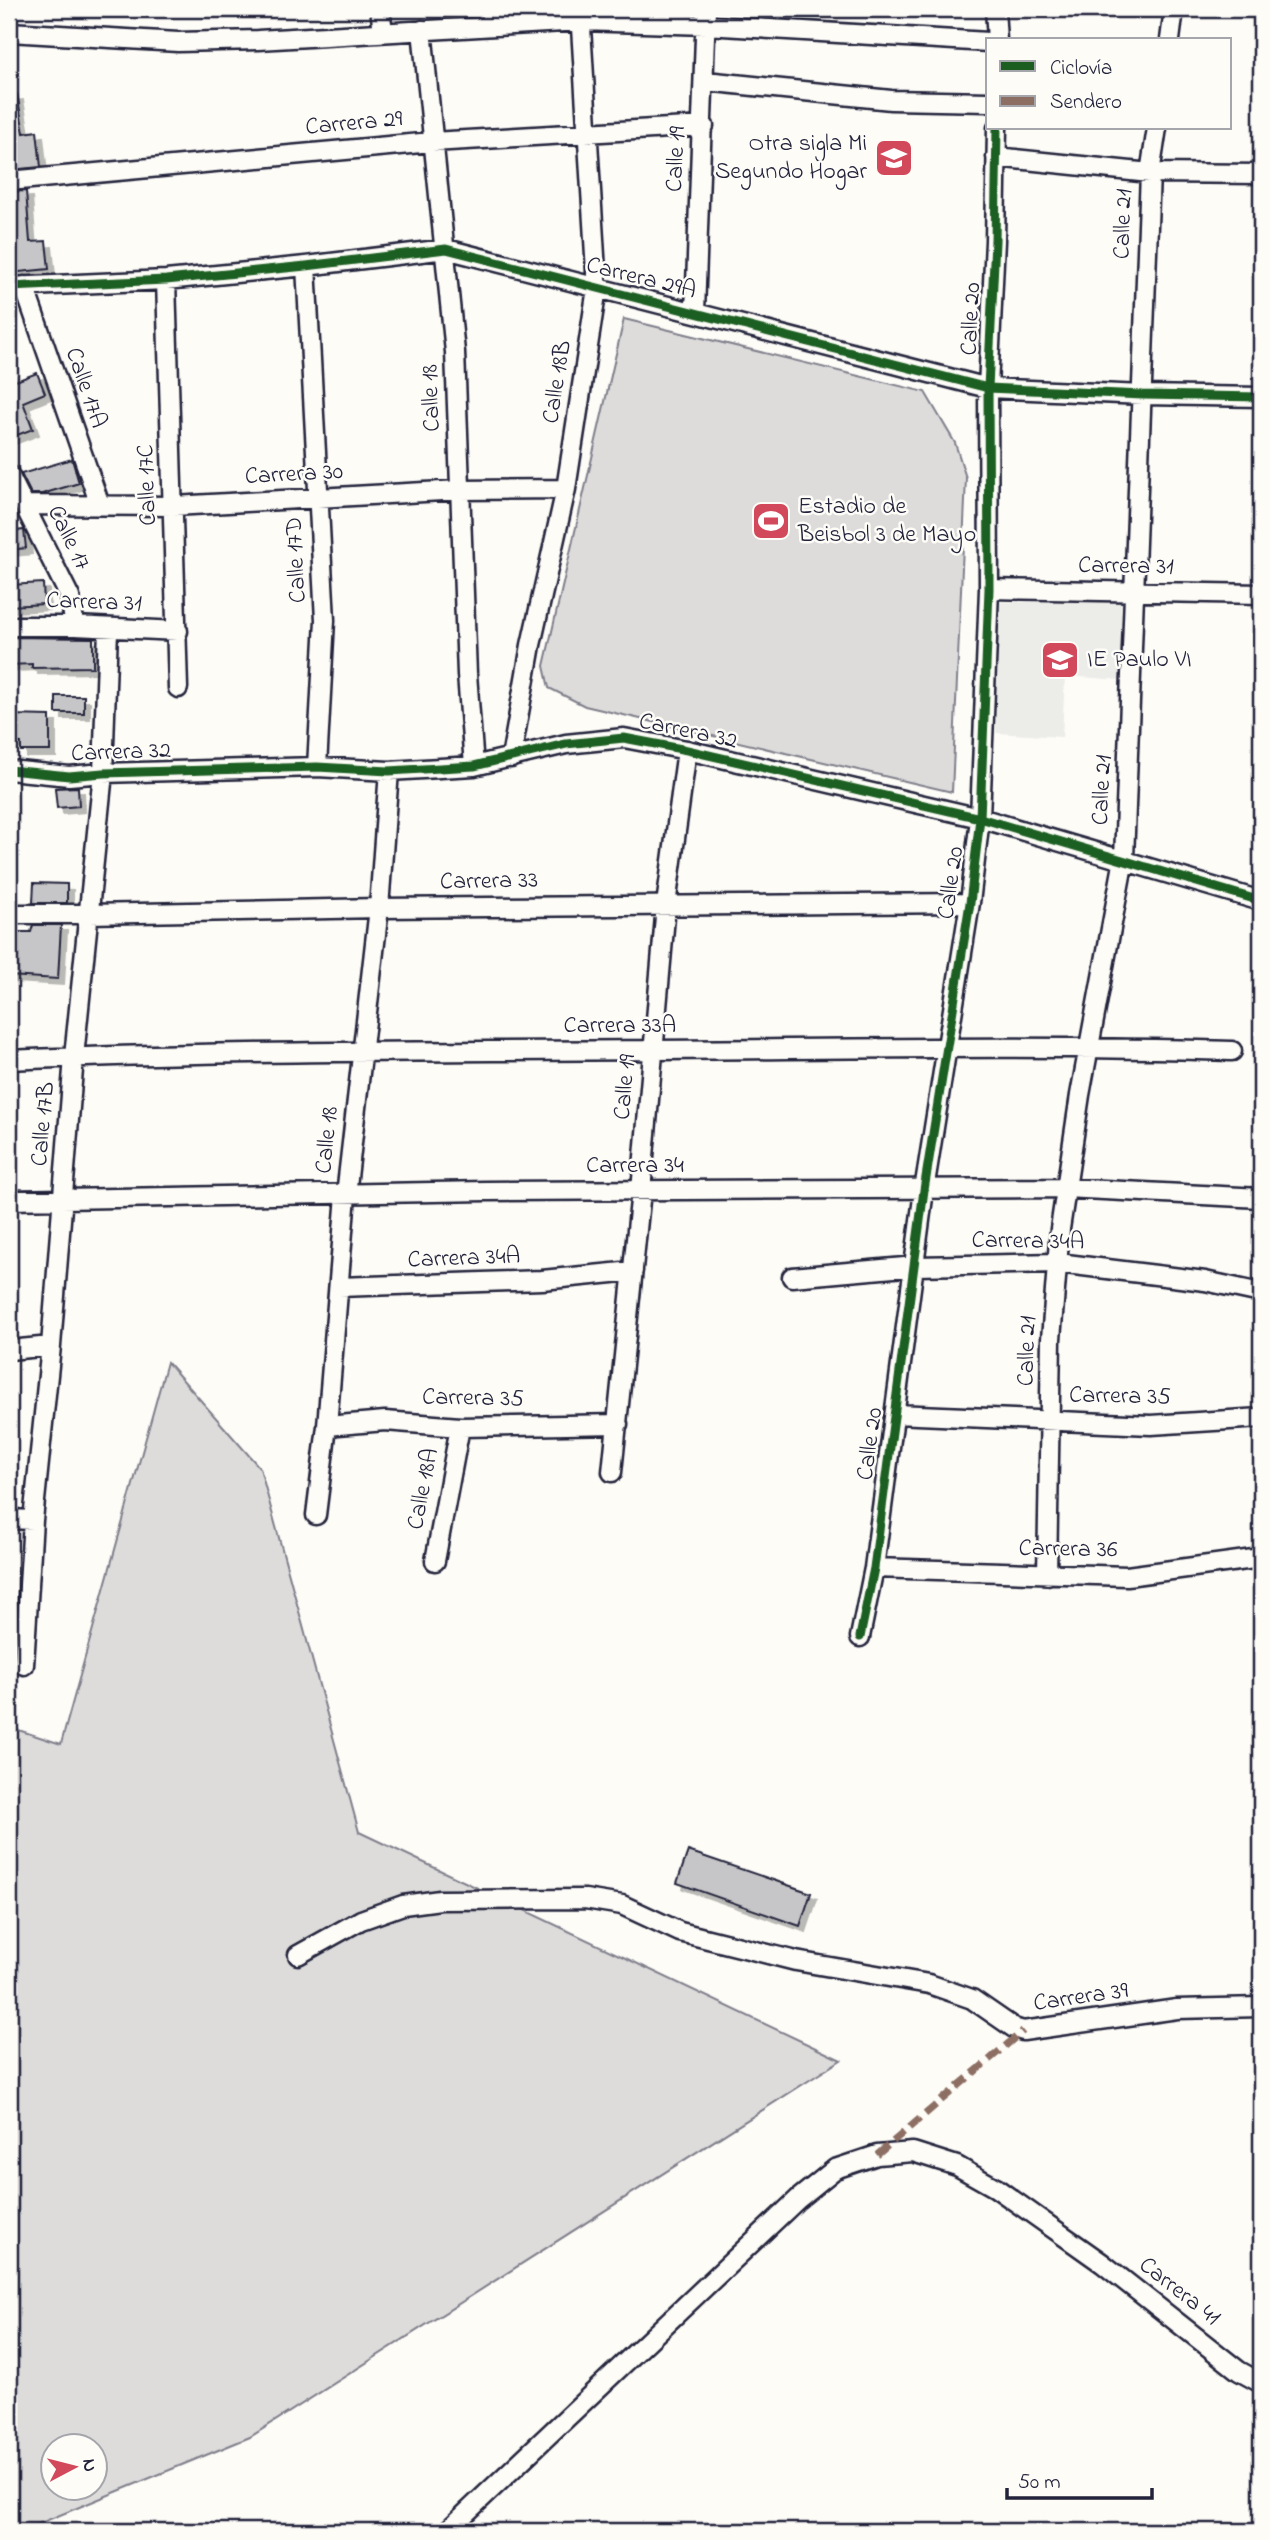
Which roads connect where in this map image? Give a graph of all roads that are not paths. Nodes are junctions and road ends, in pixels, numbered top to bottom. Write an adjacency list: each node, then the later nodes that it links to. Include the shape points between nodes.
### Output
1 (380, 9): 9 (street)
2 (995, 9): 10 (street)
3 (1174, 9): 11 (street)
4 (580, 15): 5 (street); 6 (street); 18 (street, Calle 18B)
5 (706, 17): 12 (street); 13 (street, Calle 19)
6 (492, 18): 7 (street)
7 (422, 30): 9 (street); 19 (street, Calle 18)
8 (9, 32): 9 (street, via 178,42)
9 (383, 32)
10 (997, 38)
11 (1170, 38)
12 (986, 41)
13 (705, 81): 14 (street, via 891,100); 15 (street, Calle 19)
14 (986, 102)
15 (704, 126): 18 (street, Carrera 29); 29 (street, Calle 19)
16 (996, 130): 20 (street, Calle 20)
17 (1157, 130): 21 (street, Calle 21)
18 (587, 132): 19 (street, Carrera 29); 28 (street, Calle 18B)
19 (432, 142): 23 (street, Carrera 29); 24 (street, Calle 18)
20 (996, 157): 21 (street); 30 (street, Calle 20)
21 (1150, 173): 22 (street); 31 (street, Calle 21)
22 (1261, 174)
23 (9, 181)
24 (446, 249): 25 (street, Carrera 29A); 28 (street, Carrera 29A); 35 (street, Calle 18)
25 (306, 267): 26 (street, Carrera 29A); 36 (street, Calle 17D)
26 (166, 280): 27 (street, Carrera 29A); 39 (street, Calle 17C)
27 (16, 286): 38 (street, Calle 17A)
28 (597, 288): 29 (street, Carrera 29A); 34 (street, Calle 18B)
29 (695, 312): 30 (street, Carrera 29A)
30 (988, 388): 31 (street, Carrera 29A); 40 (street, Calle 20)
31 (1143, 395): 32 (street, Carrera 29A); 41 (street, Calle 21)
32 (1261, 397)
33 (11, 482): 37 (street, Calle 17)
34 (566, 489): 35 (street, Carrera 30); 49 (street, Calle 18B)
35 (460, 490): 36 (street, Carrera 30); 50 (street, Calle 18)
36 (319, 498): 39 (street, Carrera 30); 51 (street, Calle 17D, via 325,620)
37 (25, 505): 38 (street, Carrera 30); 44 (street, Calle 17, via 69,597)
38 (100, 505): 39 (street, Carrera 30)
39 (174, 506): 46 (street, Calle 17C)
40 (989, 589): 41 (street, Carrera 31); 55 (street, Calle 20)
41 (1135, 591): 42 (street, Carrera 31); 56 (street, Calle 21)
42 (1261, 594)
43 (9, 626): 44 (street, Carrera 31)
44 (75, 626): 45 (street, Carrera 31)
45 (108, 629): 46 (street, Carrera 31); 54 (street, Calle 17B)
46 (178, 631): 47 (street, Calle 17C)
47 (178, 688)
48 (687, 750): 49 (street, Carrera 32, via 624,738 566,744); 55 (street, Carrera 32); 59 (street, Calle 19)
49 (511, 758): 50 (street, Carrera 32)
50 (474, 766): 53 (street, Carrera 32)
51 (317, 767): 53 (street, Carrera 32); 54 (street, Carrera 32)
52 (9, 770): 54 (street, Carrera 32, via 69,776)
53 (389, 771): 60 (street, Calle 18)
54 (103, 773): 62 (street, Calle 17B)
55 (980, 818): 56 (street, Carrera 32); 58 (street, Calle 20)
56 (1124, 859): 57 (street, Carrera 32); 63 (street, Calle 21)
57 (1261, 901)
58 (970, 903): 59 (street, Carrera 33); 64 (street, Calle 20)
59 (666, 905): 60 (street, Carrera 33); 66 (street, Calle 19)
60 (379, 908): 62 (street, Carrera 33); 65 (street, Calle 18)
61 (9, 914): 62 (street, Carrera 33)
62 (89, 915): 68 (street, Calle 17B)
63 (1089, 1046): 64 (street, Carrera 33A); 67 (street, Carrera 33A); 70 (street, Calle 21)
64 (947, 1047): 66 (street, Carrera 33A); 71 (street, Calle 20)
65 (362, 1050): 66 (street, Carrera 33A); 68 (street, Carrera 33A); 73 (street, Calle 18)
66 (654, 1051): 72 (street, Calle 19)
67 (1232, 1051)
68 (74, 1057): 69 (street, Carrera 33A); 76 (street, Calle 17B)
69 (9, 1060)
70 (1065, 1188): 71 (street, Carrera 34); 74 (street, Carrera 34); 77 (street, Calle 21)
71 (924, 1190): 72 (street, Carrera 34); 78 (street, Calle 20)
72 (641, 1191): 73 (street, Carrera 34); 79 (street, Calle 19)
73 (346, 1195): 76 (street, Carrera 34); 81 (street, Calle 18)
74 (1261, 1198)
75 (9, 1200): 76 (street, Carrera 34)
76 (62, 1200): 83 (street, Calle 17B)
77 (1058, 1263): 78 (street, Carrera 34A); 82 (street, Carrera 34A, via 1205,1281); 87 (street, Calle 21)
78 (916, 1266): 80 (street, Carrera 34A); 85 (street, Calle 20)
79 (633, 1271): 81 (street, Carrera 34A, via 542,1280); 88 (street, Calle 19)
80 (792, 1277)
81 (339, 1287): 89 (street, Calle 18)
82 (1261, 1293)
83 (51, 1346): 84 (street); 94 (street, Calle 17B)
84 (9, 1350)
85 (895, 1413): 87 (street, Carrera 35); 97 (street, Calle 20)
86 (1261, 1418): 87 (street, Carrera 35, via 1151,1425)
87 (1050, 1420): 98 (street, Calle 21)
88 (618, 1423): 90 (street, Carrera 35); 91 (street, Calle 19)
89 (327, 1426): 90 (street, Carrera 35, via 385,1421); 92 (street, Calle 18)
90 (460, 1427): 96 (street, Calle 18A)
91 (612, 1472)
92 (317, 1515)
93 (9, 1519): 94 (street)
94 (33, 1520): 100 (street, Calle 17B)
95 (1261, 1558): 98 (street, Carrera 36, via 1127,1576)
96 (435, 1561)
97 (874, 1568): 98 (street, Carrera 36); 99 (street, Calle 20)
98 (1046, 1575)
99 (860, 1637)
100 (24, 1665)
101 (298, 1955): 102 (street, Carrera 39, via 362,1920 403,1905 440,1900 585,1899 622,1905 680,1932 796,1961 929,1984 972,1998 1023,2031 1177,2009)
102 (1261, 2007)
103 (1261, 2383): 104 (street, Carrera 41, via 996,2188 957,2166 913,2152 877,2155 835,2169 788,2208)
104 (447, 2531)

